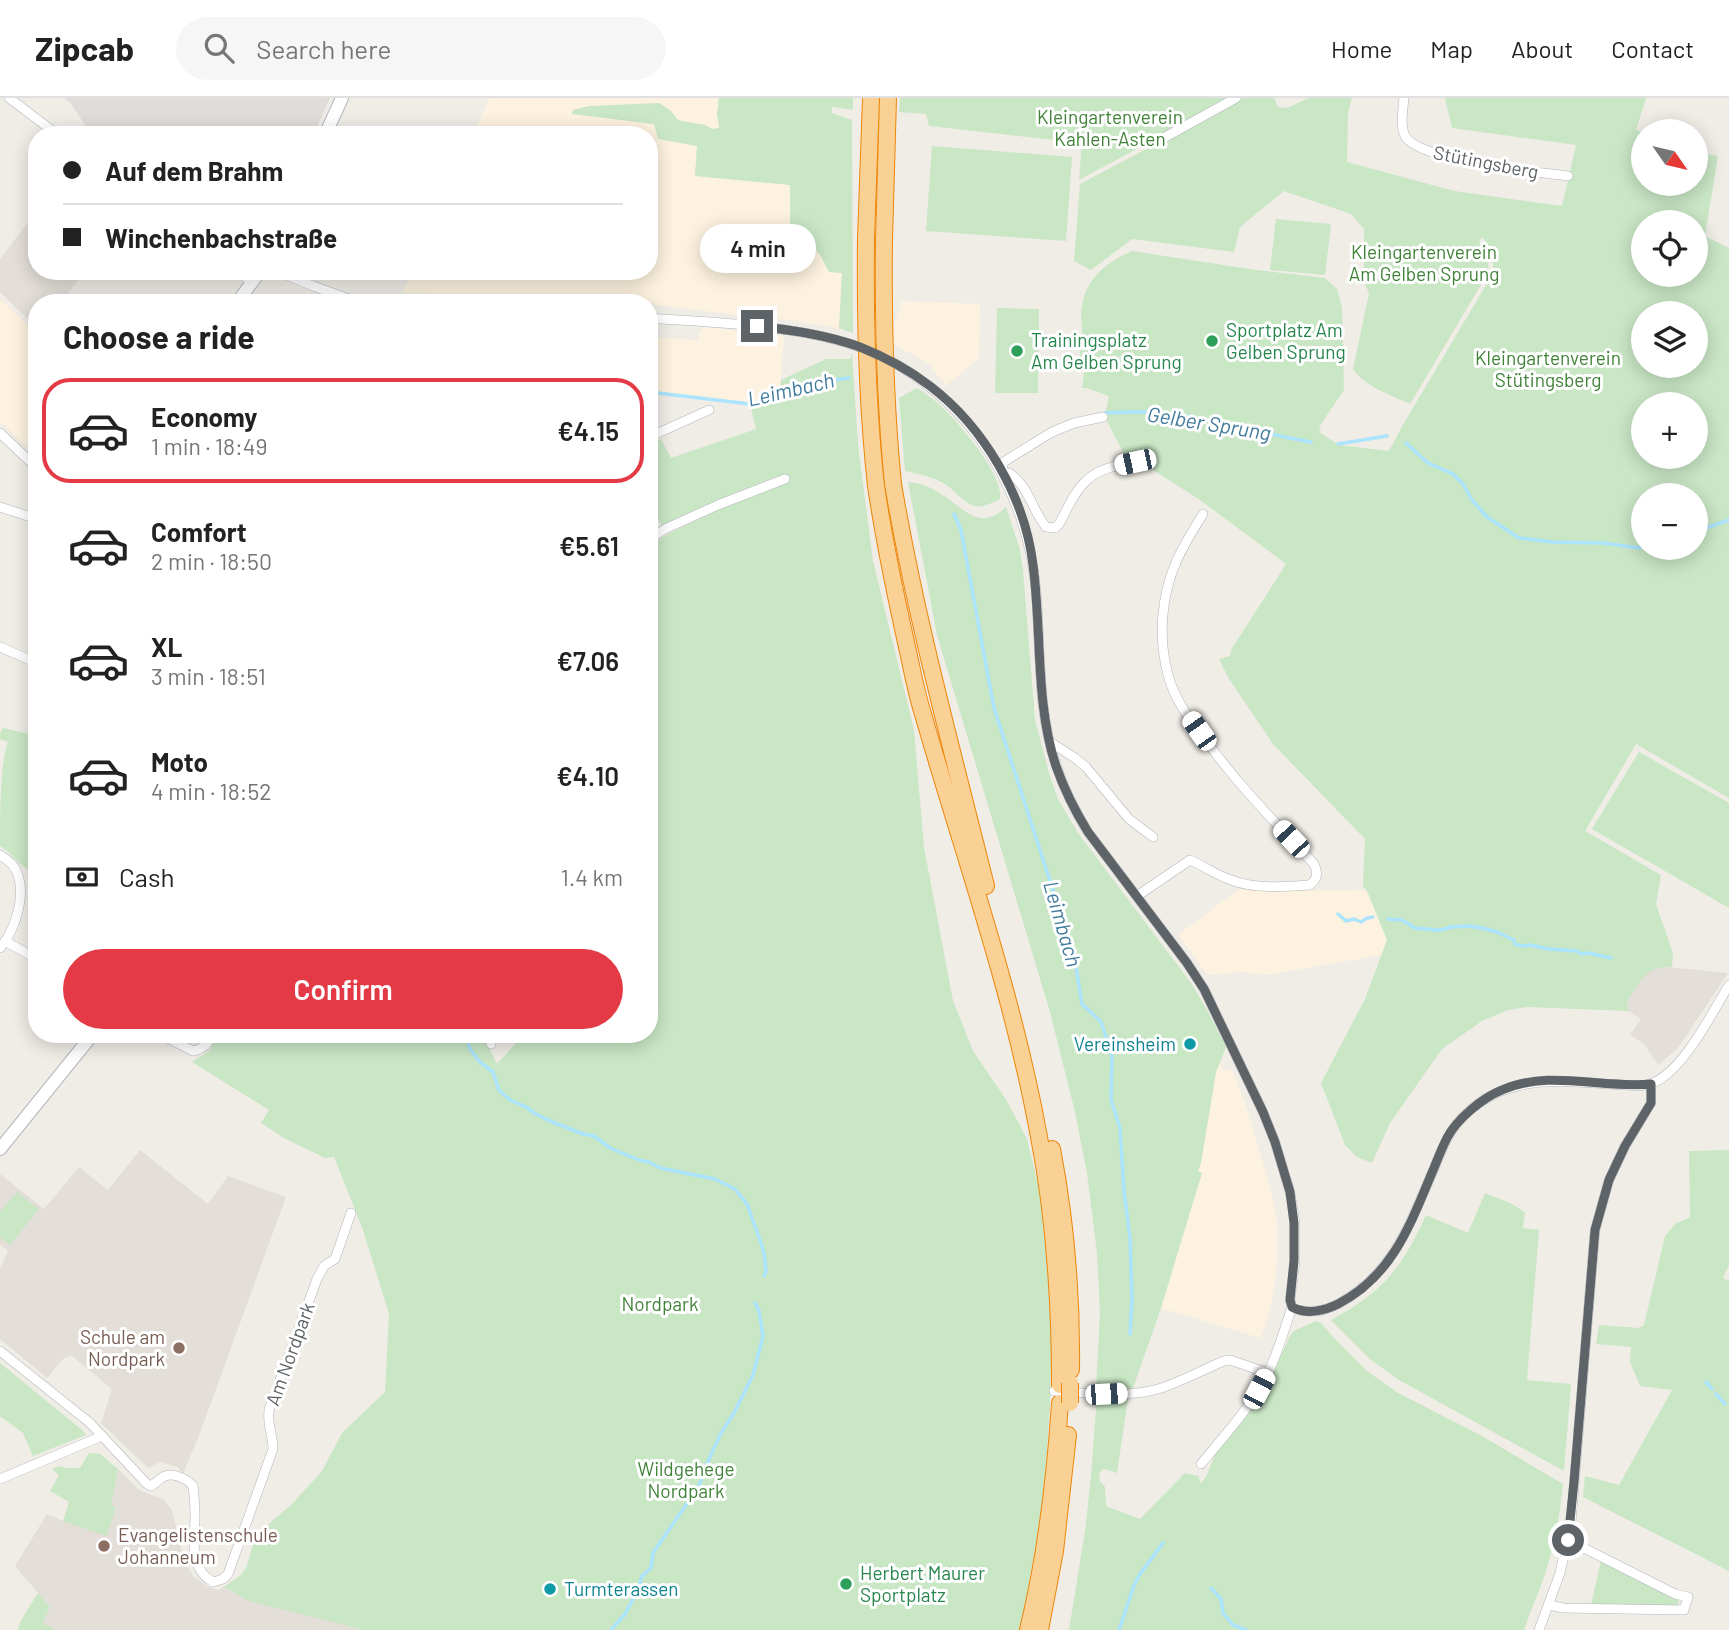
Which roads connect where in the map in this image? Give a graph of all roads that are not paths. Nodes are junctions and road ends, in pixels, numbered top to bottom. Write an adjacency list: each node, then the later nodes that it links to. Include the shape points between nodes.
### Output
1 (9, 98): 7 (street)
2 (342, 98): 8 (street)
3 (871, 98): 47 (highway, bridge, via 865,305 876,486 922,711 992,943 1032,1102 1056,1257)
4 (888, 98): 47 (highway, bridge, via 883,313 893,484 920,624 1048,1124 1068,1266 1071,1331)
5 (1236, 98): 9 (street)
6 (1405, 98): 10 (street, Stütingsberg, via 1404,134 1418,147 1462,160)
7 (46, 126)
8 (329, 126)
9 (1158, 141)
10 (1569, 176)
11 (249, 280): 13 (street)
12 (299, 280): 15 (street)
13 (252, 282): 14 (street)
14 (243, 294)
15 (335, 294)
16 (658, 319): 23 (street, via 790,330 874,353 941,395 975,430)
17 (709, 410): 20 (street)
18 (1103, 417): 23 (street, via 1052,432 1002,463)
19 (0, 433): 21 (street)
20 (658, 433)
21 (28, 459)
22 (1150, 459): 23 (street, via 1093,474 1059,524 1050,528 1017,478 1009,473)
23 (1004, 476): 31 (street, via 1022,518 1033,563)
24 (785, 479): 28 (street)
25 (0, 507): 27 (street)
26 (1203, 514): 34 (street, via 1176,561 1164,602 1168,676 1180,704 1218,758 1314,864 1317,876 1309,885 1244,884 1190,860)
27 (28, 516)
28 (658, 534)
29 (0, 648): 30 (street)
30 (28, 659)
31 (1049, 742): 32 (street, via 1086,767 1129,819); 34 (street, via 1076,812)
32 (1153, 837)
33 (0, 855): 35 (street, via 16,869 19,881 18,909)
34 (1137, 896): 44 (street, via 1204,989 1275,1142 1294,1223)
35 (3, 945): 36 (street)
36 (28, 955)
37 (1729, 985): 41 (street, via 1680,1061)
38 (86, 1043): 42 (street)
39 (177, 1043): 40 (street, via 193,1051)
40 (209, 1043)
41 (1651, 1084): 44 (street, via 1531,1082 1502,1090 1475,1106 1447,1138 1398,1248 1383,1269 1331,1307 1316,1311); 51 (street, via 1651,1103 1609,1180 1595,1230)
42 (0, 1149)
43 (351, 1213): 48 (street, Am Nordpark, via 335,1259 317,1279 269,1410 273,1449 223,1579 213,1582 205,1578 195,1560 191,1483 165,1476 150,1486)
44 (1292, 1307): 46 (street)
45 (0, 1351): 48 (street)
46 (1268, 1373): 47 (street, via 1230,1360 1159,1389); 49 (street)
47 (1063, 1393): 53 (highway, via 1048,1524); 54 (highway, via 1067,1457)
48 (102, 1436): 50 (street)
49 (1201, 1464)
50 (0, 1479)
51 (1568, 1540): 52 (street); 52 (street, via 1688,1597 1684,1610)
52 (1549, 1605): 55 (street)
53 (1028, 1630)
54 (1040, 1630)
55 (1539, 1630)

